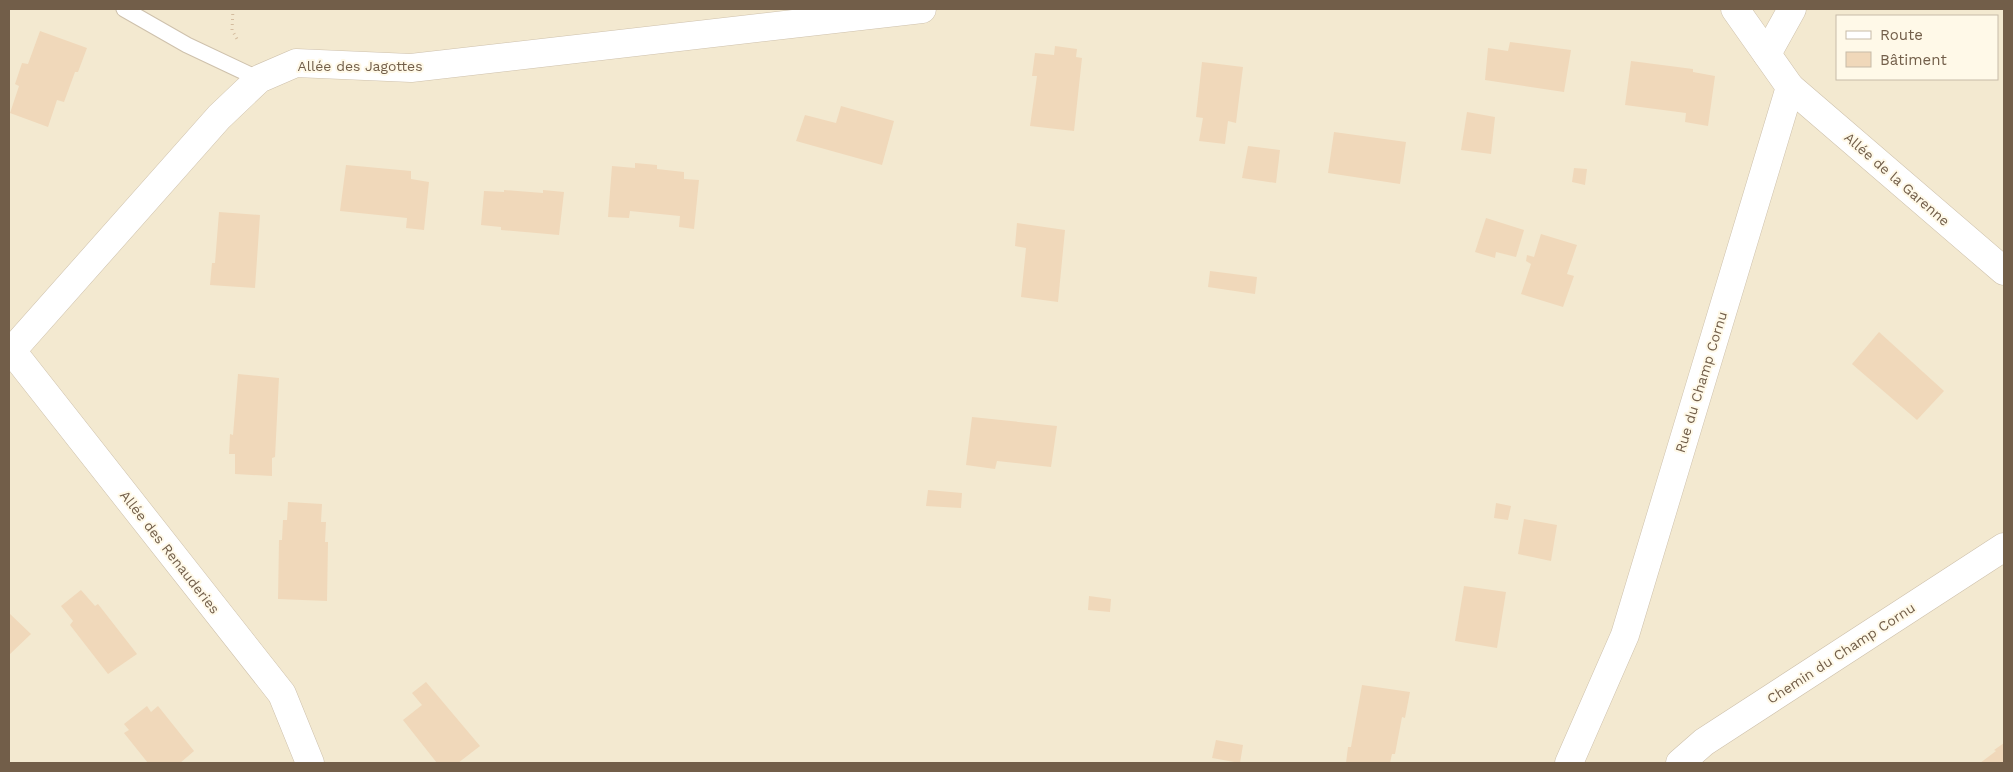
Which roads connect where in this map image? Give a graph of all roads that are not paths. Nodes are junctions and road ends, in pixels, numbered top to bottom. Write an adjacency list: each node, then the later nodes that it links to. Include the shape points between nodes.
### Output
1 (124, 9): 6 (lane)
2 (922, 9): 6 (street, Allée des Jagottes, via 411,68 296,63)
3 (1735, 9): 5 (street)
4 (1792, 9): 5 (street)
5 (1768, 54): 7 (street)
6 (259, 78): 9 (street, Allée des Jagottes, via 219,117)
7 (1790, 87): 8 (street, Allée de la Garenne); 12 (street, Rue du Champ Cornu, via 1625,635)
8 (2004, 271)
9 (10, 352): 11 (street, Allée des Renauderies, via 282,694)
10 (2004, 547): 13 (street, Chemin du Champ Cornu, via 1704,742)
11 (310, 763)
12 (1569, 763)
13 (1680, 763)

